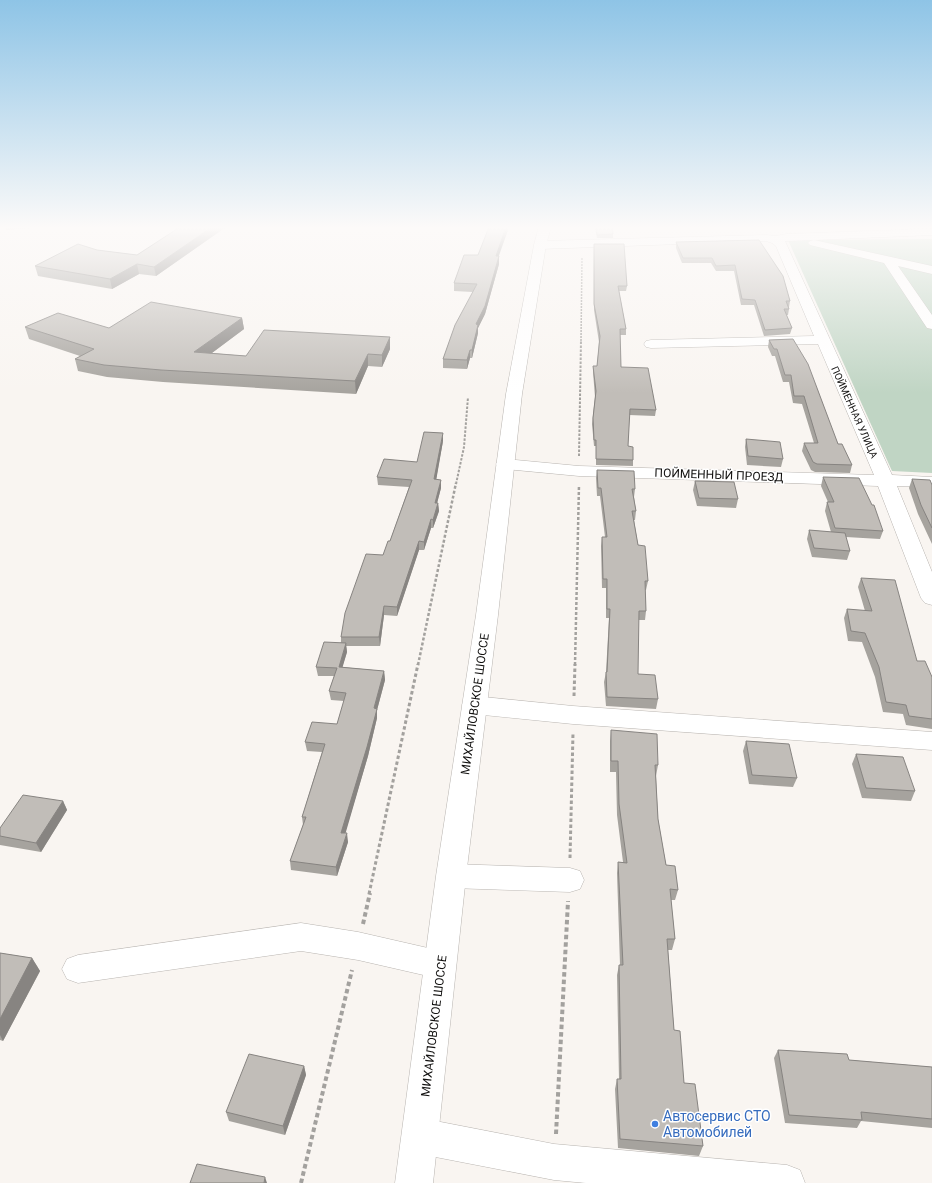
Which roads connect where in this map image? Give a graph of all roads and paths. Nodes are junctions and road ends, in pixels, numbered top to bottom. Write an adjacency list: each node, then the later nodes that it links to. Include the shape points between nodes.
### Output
1 (534, 282): 8 (main road, МИХАЙЛОВСКОЕ ШОССЕ, via 514,394)
2 (798, 282): 5 (street, ПОЙМЕННАЯ УЛИЦА)
3 (903, 282): 4 (street)
4 (932, 325)
5 (824, 340): 6 (street); 9 (street, ПОЙМЕННАЯ УЛИЦА)
6 (651, 344)
7 (468, 397): 16 (path, via 464,447)
8 (505, 464): 9 (street, ПОЙМЕННЫЙ ПРОЕЗД, via 579,471); 12 (main road, МИХАЙЛОВСКОЕ ШОССЕ)
9 (885, 480): 10 (street, ПОЙМЕННЫЙ ПРОЕЗД); 11 (street, ПОЙМЕННАЯ УЛИЦА)
10 (932, 482)
11 (931, 591)
12 (474, 705): 13 (street, via 573,715); 14 (main road, МИХАЙЛОВСКОЕ ШОССЕ)
13 (932, 741)
14 (451, 876): 15 (street); 17 (main road, МИХАЙЛОВСКОЕ ШОССЕ)
15 (570, 880)
16 (358, 946): 17 (street); 18 (street, via 301,936); 20 (path)
17 (442, 965): 19 (main road, МИХАЙЛОВСКОЕ ШОССЕ)
18 (78, 969)
19 (420, 1136): 21 (main road, МИХАЙЛОВСКОЕ ШОССЕ); 22 (street, via 554,1162)
20 (301, 1183)
21 (414, 1183)
22 (787, 1183)

